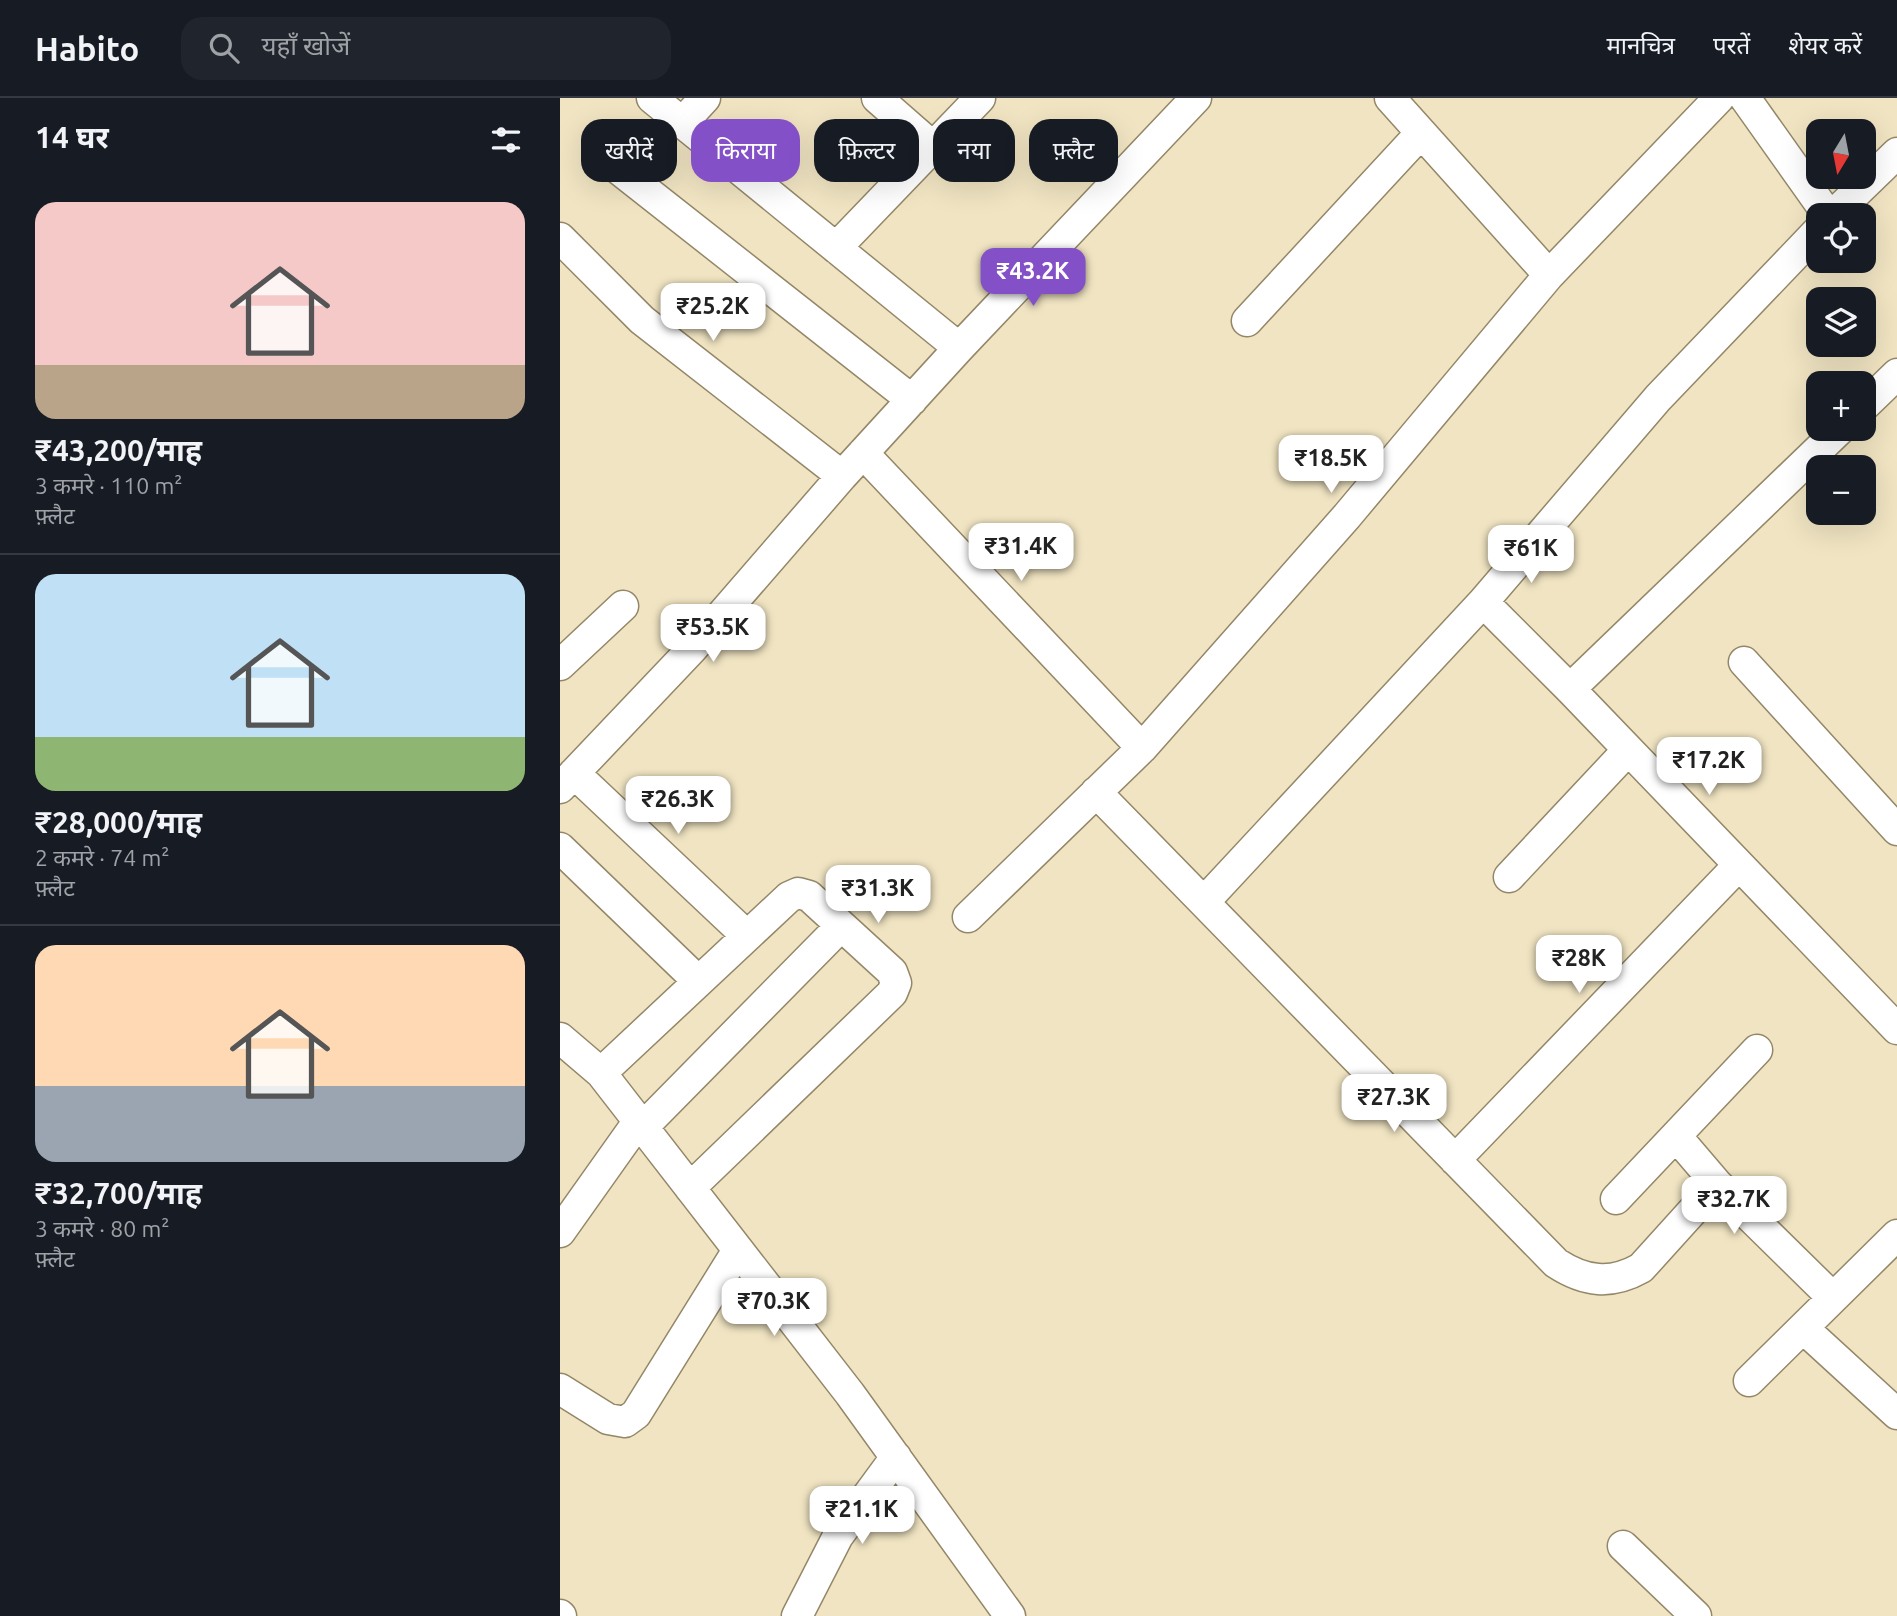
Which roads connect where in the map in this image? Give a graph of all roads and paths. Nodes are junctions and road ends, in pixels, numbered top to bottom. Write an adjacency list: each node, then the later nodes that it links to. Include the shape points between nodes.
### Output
1 (652, 98): 10 (street)
2 (705, 98): 10 (street)
3 (877, 98): 12 (street)
4 (980, 98): 9 (street)
5 (1196, 98): 22 (street)
6 (1390, 98): 11 (street)
7 (1718, 98): 20 (street)
8 (1745, 98): 15 (street)
9 (960, 119)
10 (682, 123): 19 (street)
11 (1421, 133): 20 (street); 21 (street)
12 (933, 147): 19 (street)
13 (1897, 153): 16 (street)
14 (635, 182): 25 (street)
15 (1819, 203)
16 (1845, 203)
17 (560, 238): 28 (street, via 642,320)
18 (1806, 244): 29 (street, via 1658,398)
19 (836, 248): 22 (street)
20 (1549, 275): 34 (street, via 1347,516)
21 (1248, 321)
22 (959, 348): 25 (street)
23 (1896, 376): 24 (street)
24 (1876, 395)
25 (912, 400): 27 (street)
26 (1828, 441): 33 (street)
27 (863, 453): 28 (street); 34 (street)
28 (832, 486): 36 (street, via 692,649)
29 (1482, 602): 33 (street); 42 (street)
30 (623, 606): 32 (street)
31 (1744, 662): 38 (street)
32 (560, 665)
33 (1570, 689): 35 (street)
34 (1142, 748): 37 (street)
35 (1628, 750): 40 (street); 41 (street)
36 (567, 780): 45 (street)
37 (1096, 792): 42 (street); 43 (street)
38 (1897, 830)
39 (560, 848): 46 (street)
40 (1739, 865): 47 (street); 53 (street)
41 (1509, 877)
42 (1204, 902): 53 (street)
43 (968, 917)
44 (841, 926): 45 (street, via 809,896 798,893); 51 (street); 55 (street, via 892,972 896,983 892,993)
45 (747, 936): 46 (street)
46 (698, 981): 50 (street)
47 (1897, 1030)
48 (560, 1038): 50 (street)
49 (1757, 1050): 52 (street)
50 (601, 1073): 51 (street)
51 (640, 1124): 55 (street); 57 (street)
52 (1676, 1136): 54 (street); 56 (street)
53 (1455, 1160): 54 (street, via 1556,1263 1589,1278 1627,1276 1641,1268)
54 (1717, 1184): 60 (street)
55 (690, 1188): 59 (street)
56 (1616, 1199)
57 (560, 1232)
58 (1897, 1235): 60 (street)
59 (738, 1250): 63 (street, via 636,1414 625,1422 608,1419); 65 (street)
60 (1833, 1298): 61 (street)
61 (1802, 1328): 62 (street); 64 (street)
62 (1749, 1381)
63 (560, 1389)
64 (1897, 1414)
65 (896, 1457): 67 (street, via 838,1536); 68 (street)
66 (1623, 1546): 69 (street)
67 (797, 1616)
68 (1010, 1616)
69 (1696, 1616)

